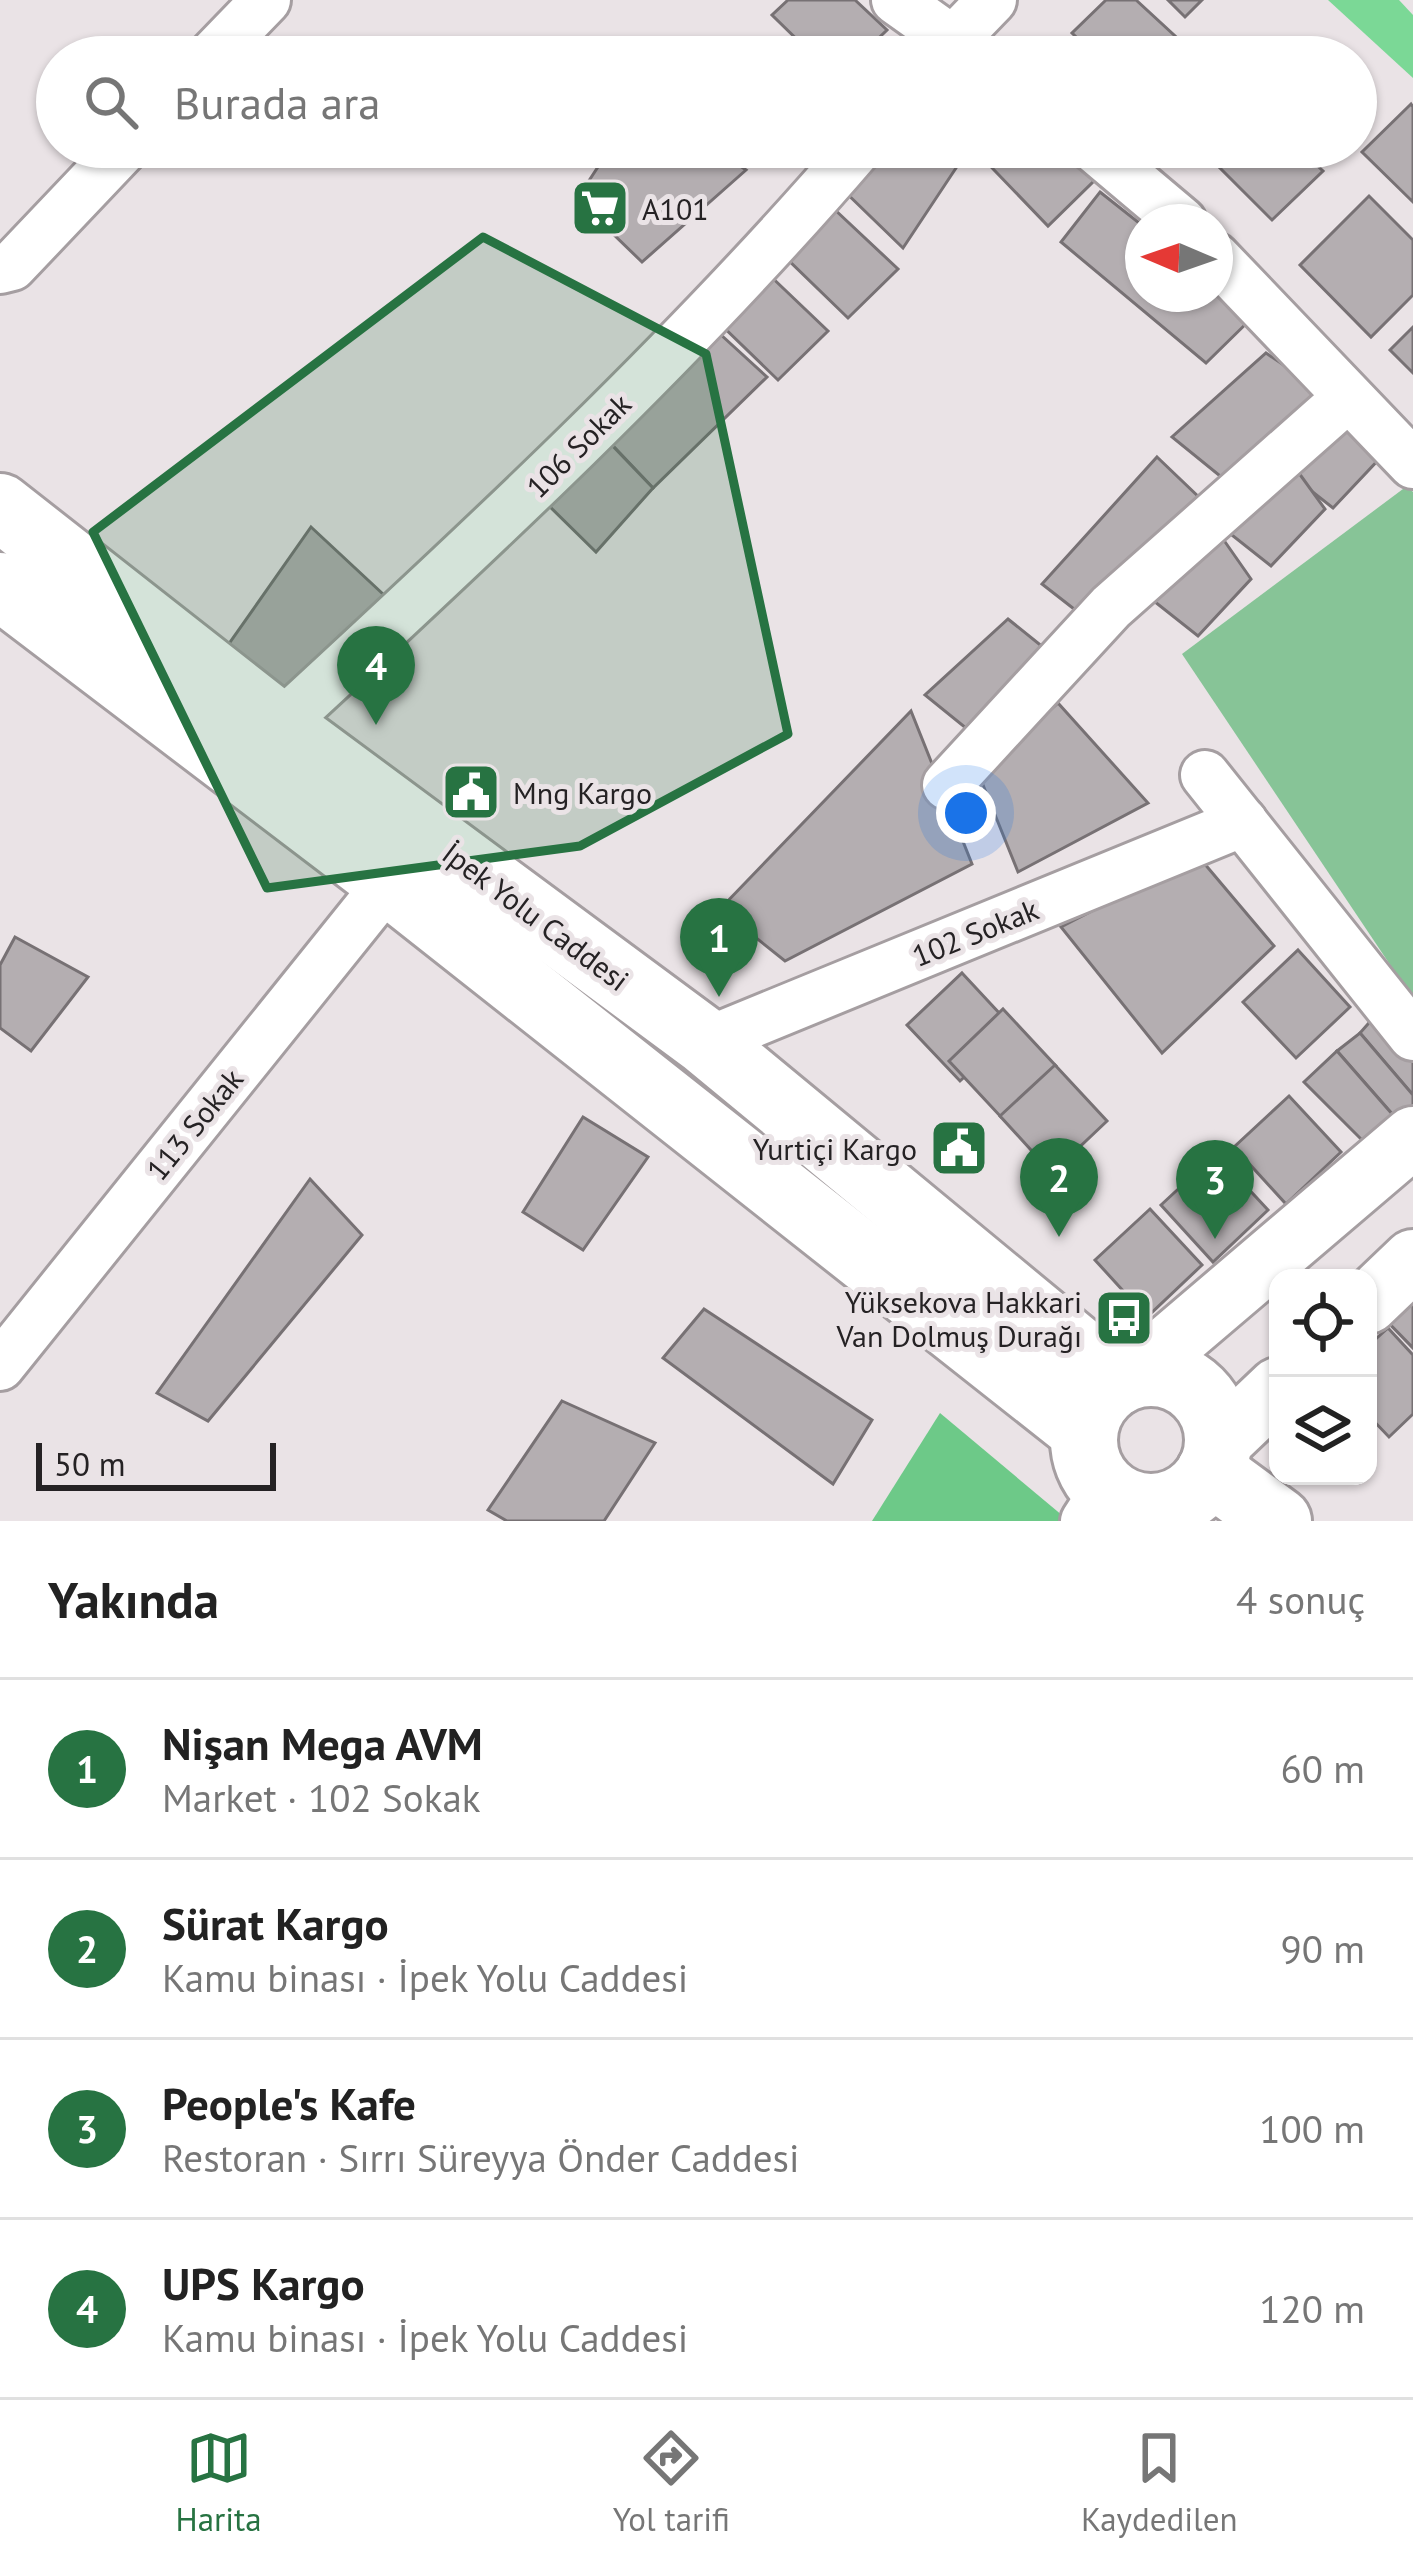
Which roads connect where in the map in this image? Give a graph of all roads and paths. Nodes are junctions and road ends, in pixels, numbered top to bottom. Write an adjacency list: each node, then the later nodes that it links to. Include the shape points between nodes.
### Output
1 (266, 0): 4 (street)
2 (896, 0): 5 (street)
3 (992, 0): 6 (street)
4 (231, 36)
5 (938, 36)
6 (966, 36)
7 (105, 168): 11 (street, via 12,266)
8 (842, 168): 17 (street, 106 Sokak, via 514,510)
9 (1118, 168): 10 (street)
10 (1161, 204)
11 (0, 269)
12 (1233, 276): 13 (street)
13 (1347, 398): 14 (street); 19 (street, via 1111,607)
14 (1413, 464)
15 (0, 507): 17 (highway, İpek Yolu Caddesi)
16 (0, 586): 21 (highway, İpek Yolu Caddesi)
17 (279, 726): 23 (highway, İpek Yolu Caddesi)
18 (1205, 775): 20 (street)
19 (947, 785)
20 (1243, 822): 22 (street); 23 (street, 102 Sokak)
21 (389, 882): 27 (street, 113 Sokak); 29 (highway, İpek Yolu Caddesi)
22 (1413, 1036)
23 (706, 1042): 29 (highway, İpek Yolu Caddesi)
24 (1413, 1137): 29 (main road)
25 (1413, 1260): 26 (main road)
26 (1377, 1294)
27 (0, 1366)
28 (1269, 1393): 29 (main road)
29 (1145, 1460): 30 (highway, İpek Yolu Caddesi)
30 (1278, 1521)

